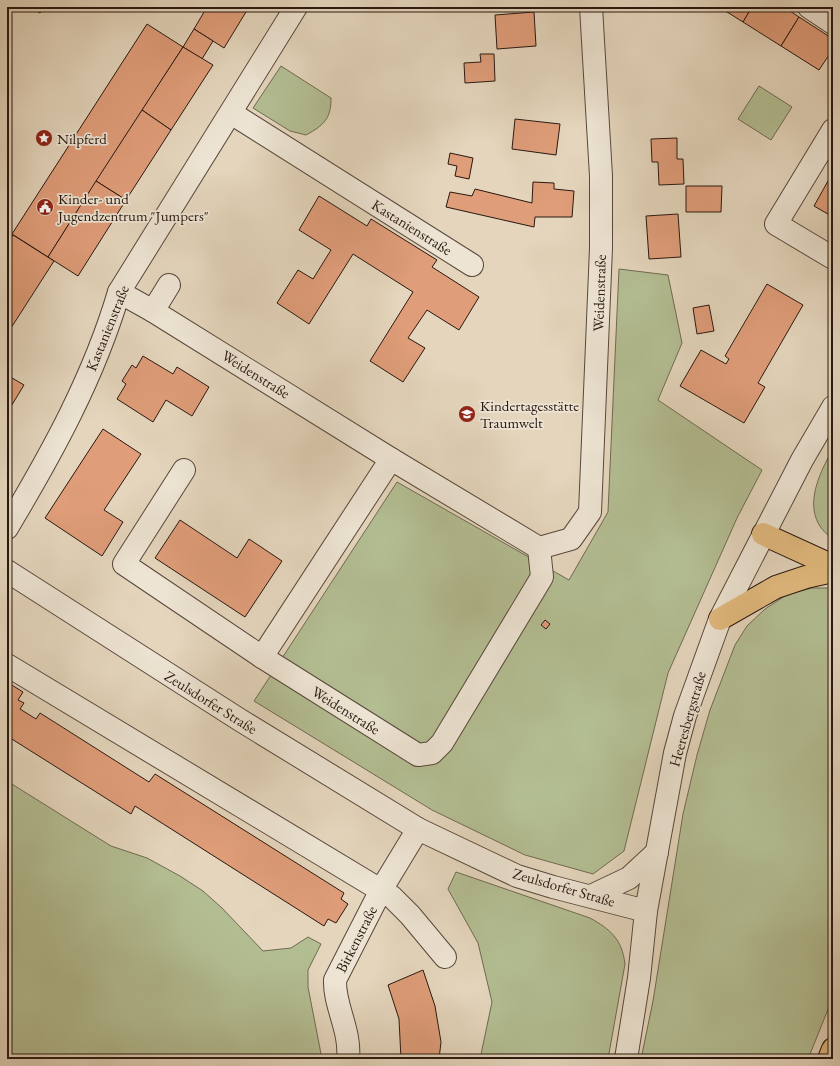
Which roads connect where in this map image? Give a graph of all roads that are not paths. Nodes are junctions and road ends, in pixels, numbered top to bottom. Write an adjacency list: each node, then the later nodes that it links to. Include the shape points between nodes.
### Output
1 (296, 7): 5 (street, Kastanienstraße)
2 (592, 7): 17 (street, Weidenstraße, via 602,248 590,512 571,540)
3 (808, 7): 4 (street)
4 (833, 23)
5 (230, 113): 8 (street, Kastanienstraße); 10 (street, Kastanienstraße)
6 (833, 130): 7 (street, via 776,224)
7 (833, 258)
8 (472, 265)
9 (170, 285): 11 (street)
10 (119, 292): 11 (street, Weidenstraße); 15 (street, Kastanienstraße, via 81,394)
11 (153, 311): 13 (street, Weidenstraße)
12 (833, 407): 16 (street, Heeresbergstraße)
13 (391, 459): 17 (street, Weidenstraße); 22 (street)
14 (184, 470): 22 (street, Weidenstraße, via 124,564)
15 (7, 528)
16 (763, 534): 18 (main road); 21 (street, Heeresbergstraße)
17 (539, 548): 22 (street, Weidenstraße, via 542,577 442,743 432,753 418,755)
18 (833, 566)
19 (7, 571): 24 (street, Zeulsdorfer Straße, via 240,720)
20 (833, 571): 21 (main road, via 776,587)
21 (720, 619): 25 (street, Heeresbergstraße, via 676,746)
22 (262, 657)
23 (7, 665): 26 (street)
24 (418, 829): 26 (street); 27 (street, Zeulsdorfer Straße, via 517,876)
25 (657, 852): 27 (street, via 629,878); 28 (street, Heeresbergstraße)
26 (381, 890): 29 (street, via 410,915); 31 (street, Birkenstraße, via 335,980 335,992 347,1033)
27 (591, 896): 28 (street, Zeulsdorfer Straße)
28 (646, 911): 32 (street, Heeresbergstraße, via 639,978)
29 (445, 957)
30 (833, 1049): 33 (main road)
31 (348, 1059)
32 (626, 1059)
33 (829, 1059)

